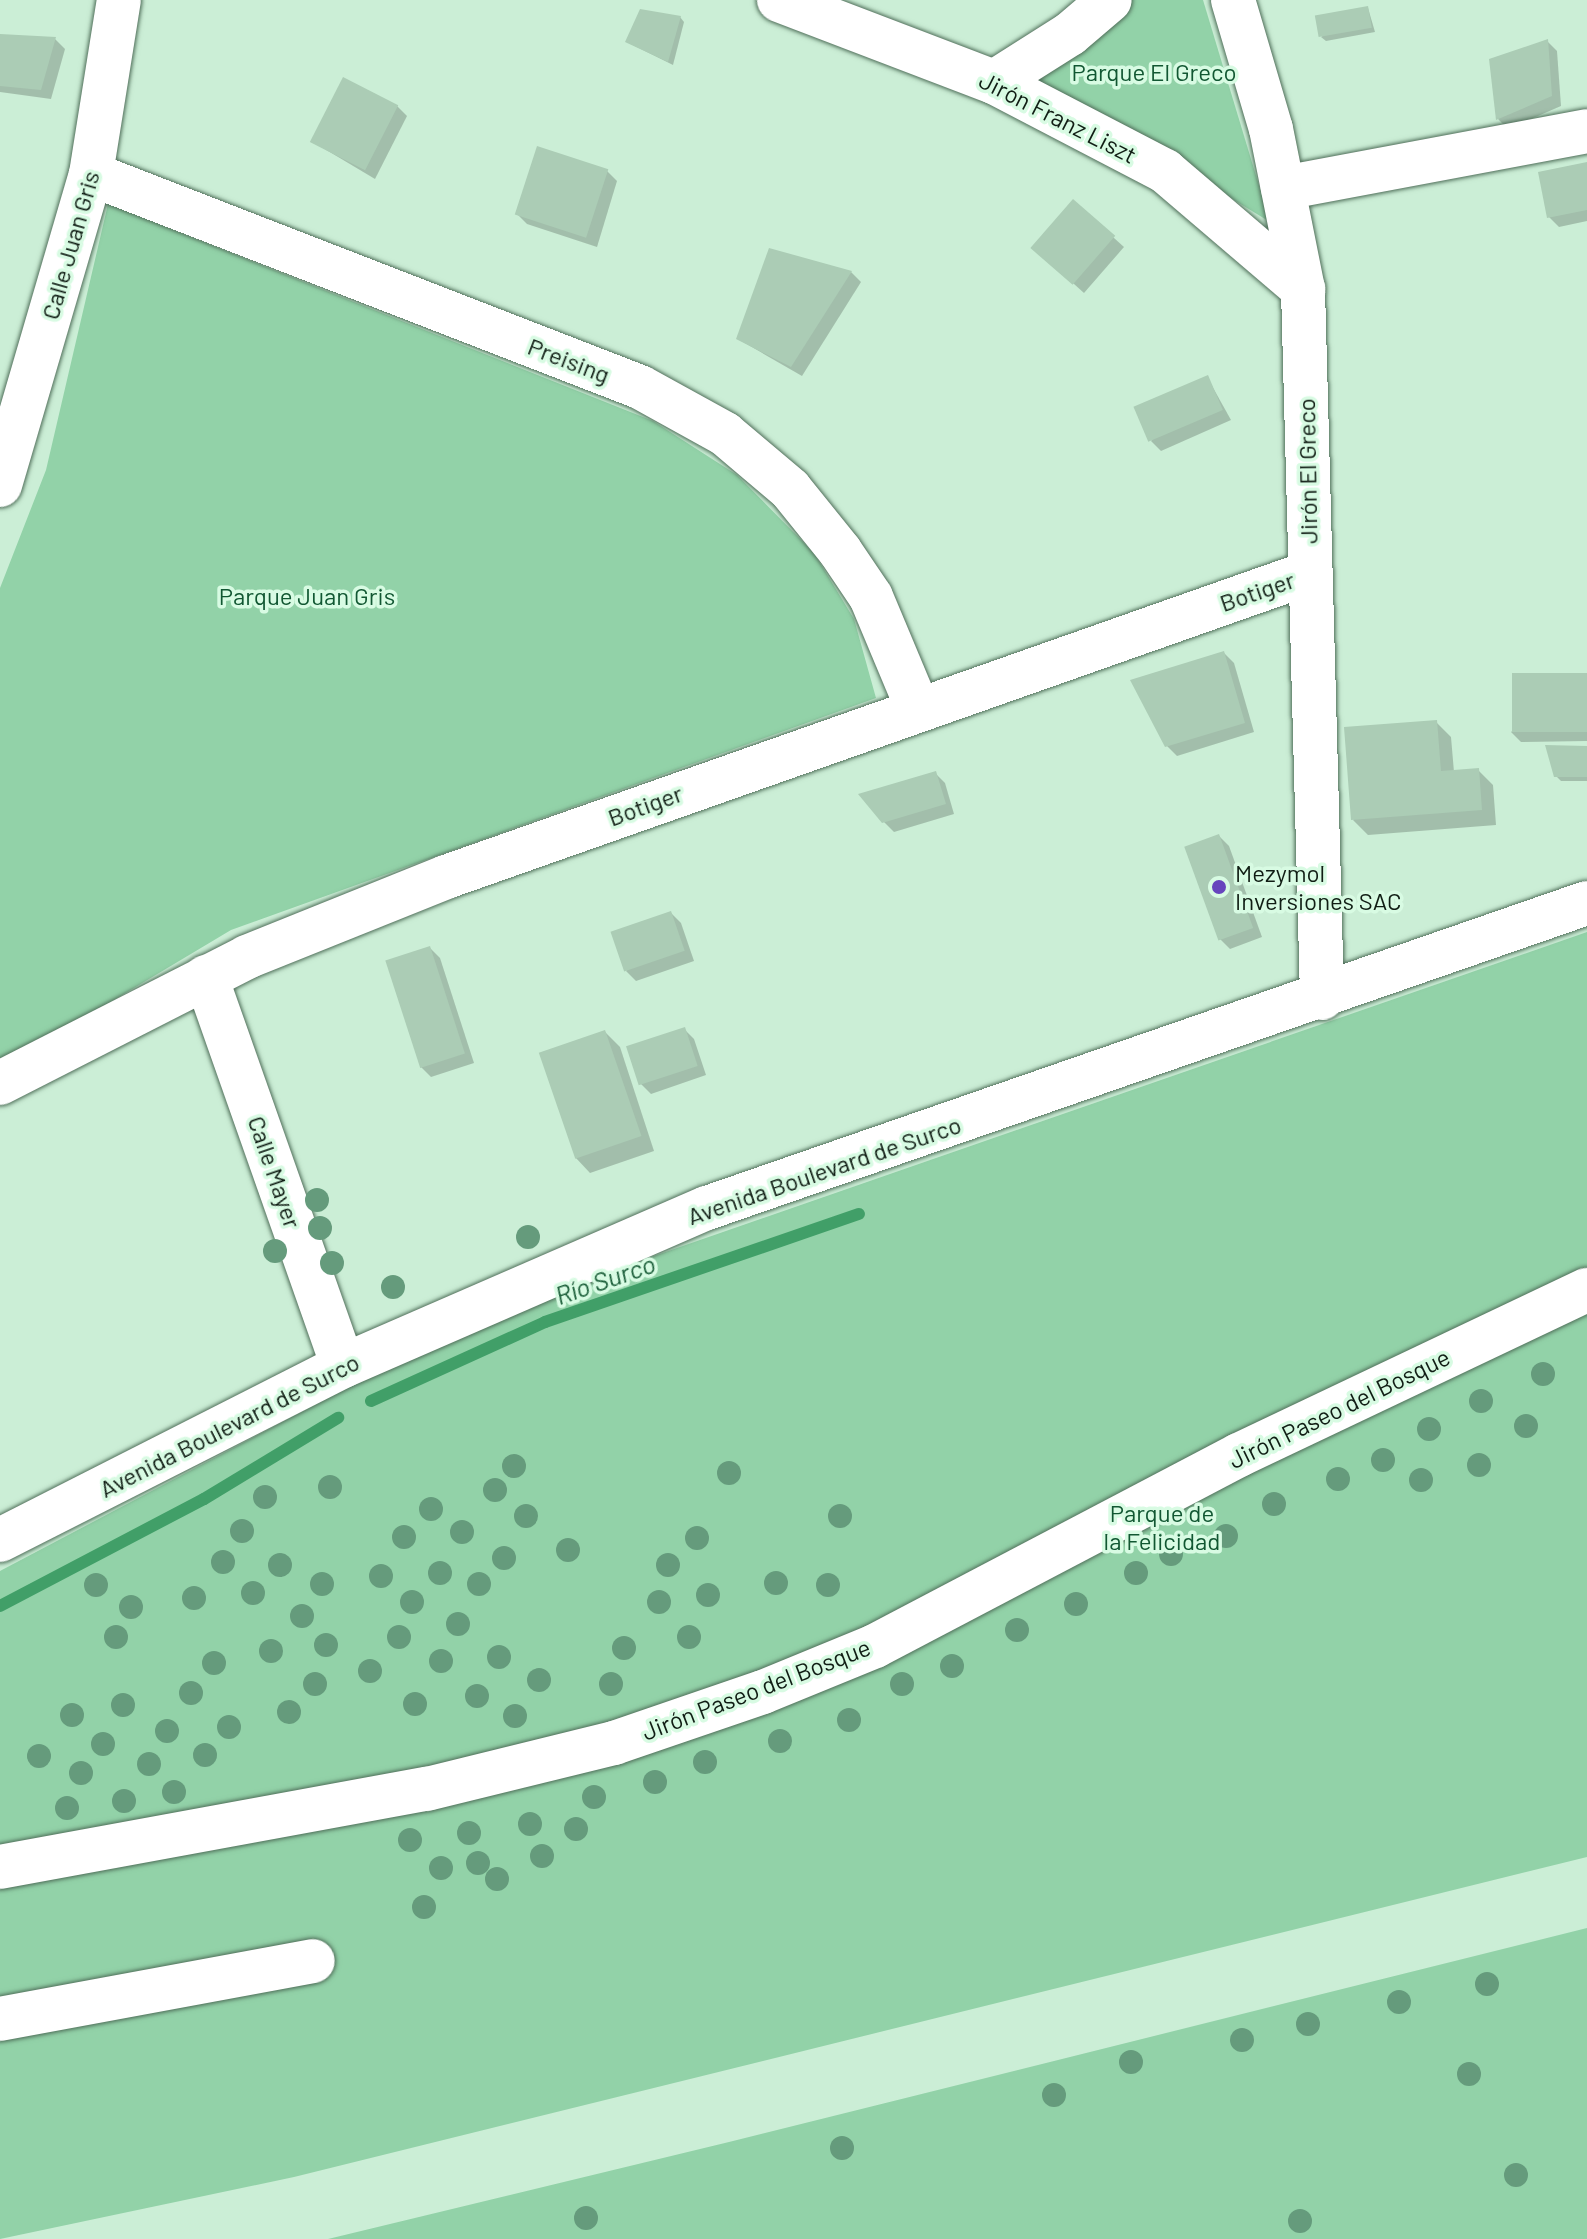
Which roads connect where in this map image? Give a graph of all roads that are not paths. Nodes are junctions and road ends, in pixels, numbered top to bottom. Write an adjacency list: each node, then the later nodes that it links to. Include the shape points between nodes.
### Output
1 (119, 0): 7 (street, Calle Juan Gris)
2 (779, 0): 5 (street, Jirón Franz Liszt)
3 (1110, 0): 5 (street, via 1070,34)
4 (1233, 0): 8 (street, Jirón El Greco)
5 (994, 82): 9 (street, Jirón Franz Liszt, via 1165,171)
6 (1587, 131): 8 (street)
7 (91, 174): 10 (street, Calle Juan Gris); 12 (street, Preising, via 640,387 725,434 790,489 840,551 871,597)
8 (1283, 188): 9 (street, Jirón El Greco)
9 (1303, 289): 11 (street, Jirón El Greco)
10 (0, 485)
11 (1309, 573): 12 (street, Botiger); 15 (street, Jirón El Greco)
12 (917, 707): 14 (street, Botiger, via 446,877)
13 (1587, 903): 15 (street, Avenida Boulevard de Surco)
14 (206, 977): 16 (street, Botiger); 18 (street, Calle Mayer)
15 (1322, 998): 18 (street, Avenida Boulevard de Surco, via 707,1208)
16 (0, 1083)
17 (1587, 1290): 20 (street, Jirón Paseo del Bosque, via 1239,1455 875,1646 763,1692 614,1743 427,1789)
18 (343, 1366): 19 (street, Avenida Boulevard de Surco)
19 (0, 1540)
20 (0, 1867)
21 (313, 1961): 22 (street)
22 (0, 2019)

